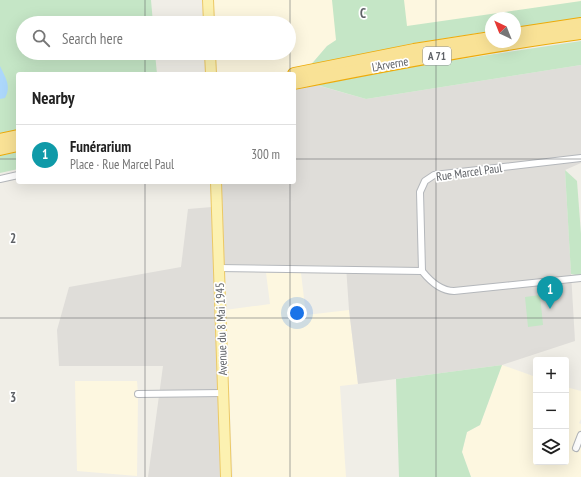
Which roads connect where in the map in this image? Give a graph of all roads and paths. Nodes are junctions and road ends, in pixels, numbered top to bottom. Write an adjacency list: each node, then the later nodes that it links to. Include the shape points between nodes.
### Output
1 (208, 0): 2 (main road)
2 (209, 16)
3 (581, 24): 4 (highway)
4 (521, 33)
5 (581, 33): 10 (highway, L'Arverne / A 71, via 485,47)
6 (485, 39): 9 (highway, L'Arverne / A 71)
7 (210, 60): 8 (main road)
8 (211, 72)
9 (296, 74)
10 (296, 83)
11 (16, 136): 12 (highway)
12 (0, 140)
13 (16, 145): 14 (highway)
14 (0, 149)
15 (581, 158): 20 (street, Rue Marcel Paul, via 434,175 425,182 420,192)
16 (16, 175): 17 (street)
17 (0, 179)
18 (216, 184): 19 (main road, Avenue du 8 Mai 1945)
19 (218, 268): 20 (street); 22 (main road, Avenue du 8 Mai 1945)
20 (422, 271): 21 (street, via 439,287 454,292)
21 (581, 278)
22 (223, 393): 23 (street); 26 (main road, Avenue du 8 Mai 1945)
23 (138, 394)
24 (581, 435): 25 (street)
25 (576, 448)
26 (226, 477)

